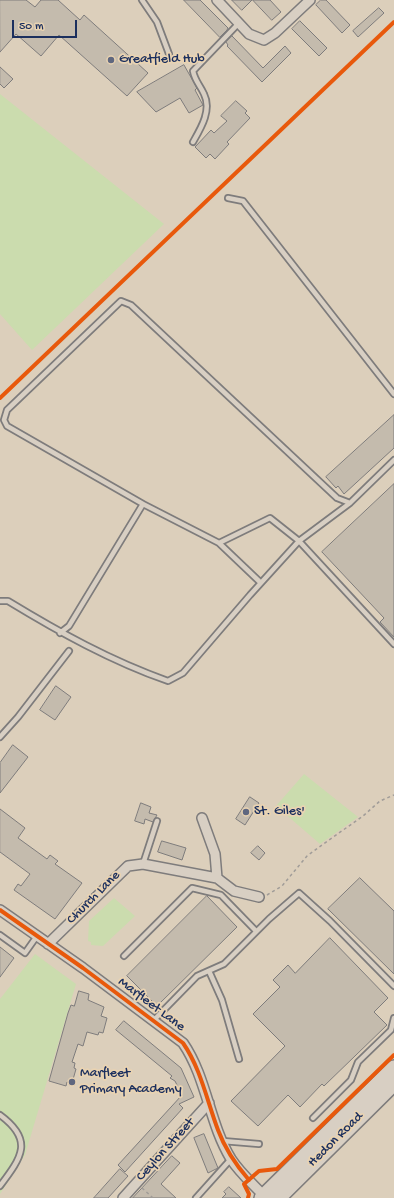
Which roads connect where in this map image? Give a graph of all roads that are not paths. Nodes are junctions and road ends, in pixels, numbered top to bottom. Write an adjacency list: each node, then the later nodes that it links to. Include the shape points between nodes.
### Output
1 (142, 0): 5 (lane, via 157,22)
2 (217, 0): 4 (street)
3 (310, 0): 4 (street, via 264,40 249,34)
4 (239, 23): 6 (lane, via 193,71 195,82 204,94 207,105 201,127)
5 (169, 54)
6 (193, 142)
7 (228, 198): 8 (lane, via 243,201)
8 (394, 394)
9 (394, 460): 10 (lane)
10 (350, 502): 11 (lane, via 337,498 131,305 121,301 7,410 4,420 7,426); 12 (lane)
11 (143, 504): 13 (lane); 16 (lane, via 69,626)
12 (299, 541): 13 (lane, via 270,518); 14 (lane); 17 (lane)
13 (219, 543): 14 (lane)
14 (261, 583): 16 (lane, via 183,673 168,681 132,668)
15 (0, 601): 16 (lane, via 8,601)
16 (60, 633)
17 (394, 644)
18 (69, 651): 19 (lane)
19 (0, 737)
20 (202, 818): 23 (street, via 215,854)
21 (157, 821): 22 (lane)
22 (143, 864): 23 (street, Church Lane); 29 (street, Church Lane, via 128,866)
23 (217, 878): 24 (street, Church Lane, via 234,891)
24 (259, 897)
25 (0, 910): 28 (street, Marfleet Lane)
26 (256, 931): 30 (lane, via 221,895 192,888); 31 (lane, via 224,964); 32 (lane, via 299,893)
27 (0, 935): 28 (lane, via 25,953)
28 (37, 936): 29 (street, Marfleet Lane)
29 (48, 944): 34 (street, Marfleet Lane)
30 (124, 956)
31 (209, 971): 34 (lane, via 197,976); 35 (lane, via 222,1000)
32 (394, 986)
33 (394, 1018): 40 (lane, via 392,1030 358,1062 351,1080)
34 (153, 1021): 38 (street, Marfleet Lane, via 186,1048 194,1060)
35 (240, 1059)
36 (394, 1068): 45 (highway, Hedon Road)
37 (394, 1083): 45 (highway, Hedon Road)
38 (209, 1103): 41 (street, Marfleet Lane); 46 (street, Ceylon Street)
39 (0, 1115): 44 (lane, via 17,1129 21,1140 16,1164)
40 (312, 1118)
41 (223, 1141): 42 (lane); 43 (street, Marfleet Lane)
42 (259, 1144)
43 (232, 1159): 45 (street, Marfleet Lane); 47 (lane)
44 (0, 1186)
45 (268, 1197)
46 (123, 1198)
47 (196, 1198)

